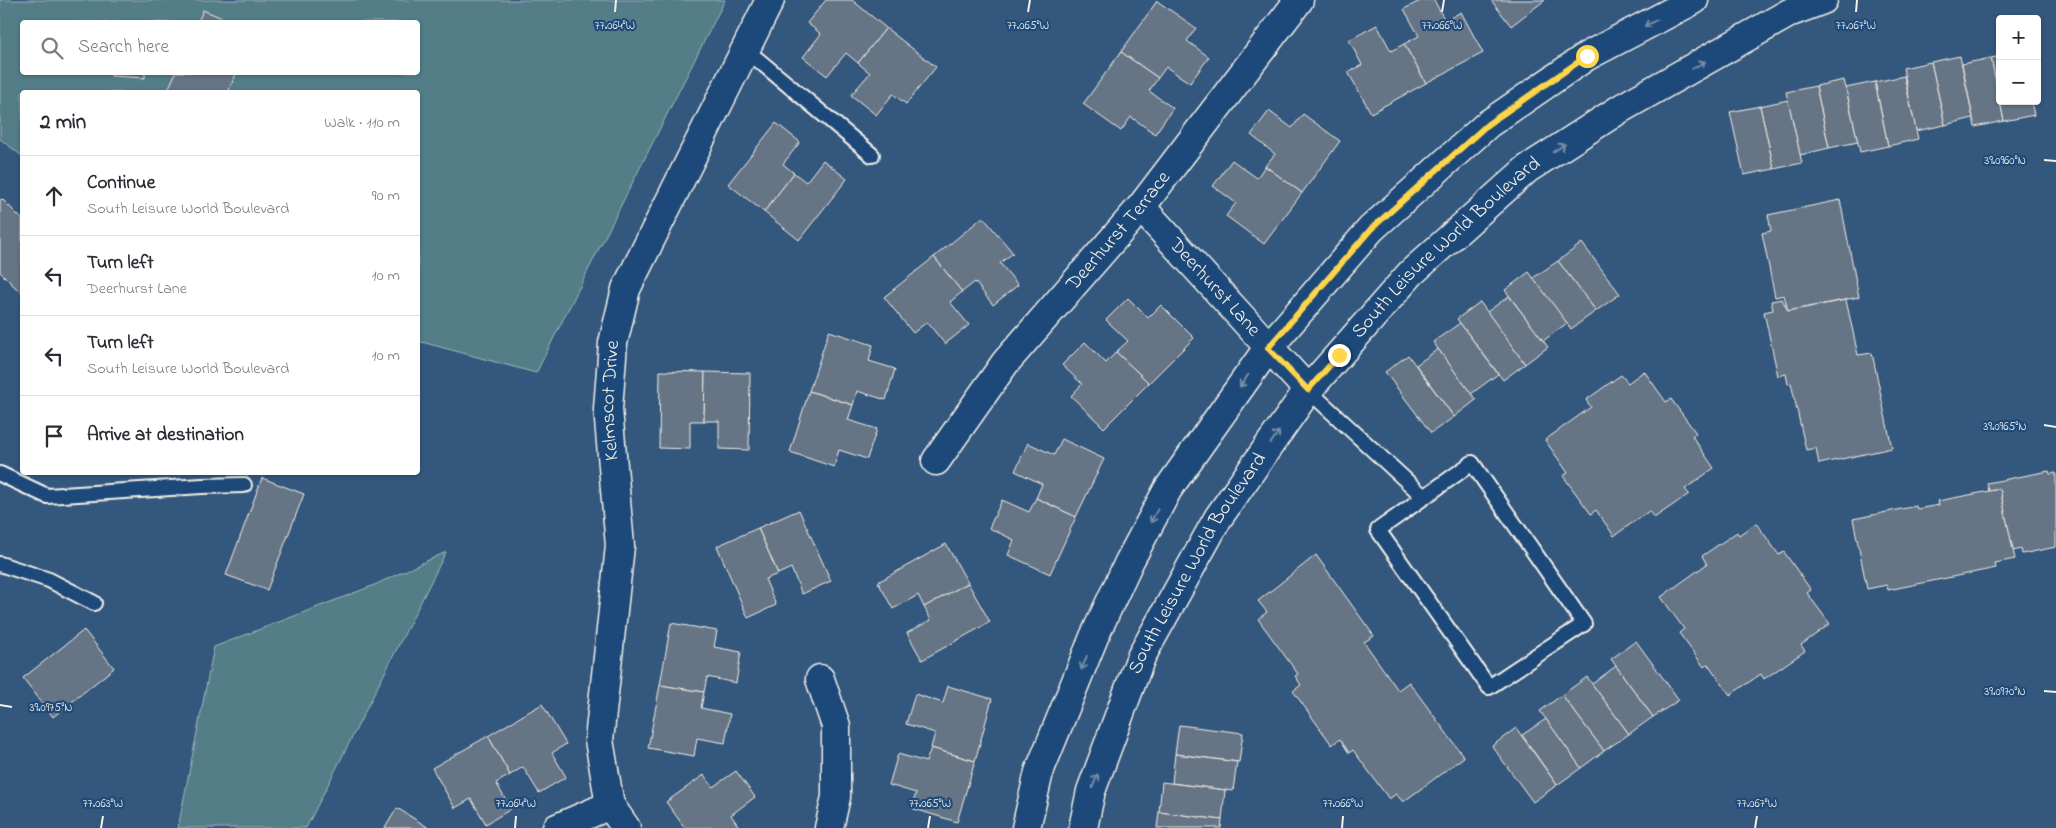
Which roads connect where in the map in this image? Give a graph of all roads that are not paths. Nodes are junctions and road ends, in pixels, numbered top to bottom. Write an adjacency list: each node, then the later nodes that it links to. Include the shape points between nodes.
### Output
1 (770, 0): 5 (street, Kelmscot Drive)
2 (1299, 0): 7 (street, Deerhurst Terrace)
3 (1694, 0): 8 (street, one-way to 8, via 1587,56 1488,124 1371,229)
4 (1822, 0): 9 (street, South Leisure World Boulevard, one-way to 4, via 1411,273 1527,169 1620,110 1791,12)
5 (745, 49): 6 (lane); 17 (street, Kelmscot Drive, via 626,290 613,343 608,409 620,546 599,740)
6 (872, 155)
7 (1141, 207): 8 (street, Deerhurst Lane); 10 (street, Deerhurst Terrace, via 1005,363)
8 (1268, 348): 9 (street, Deerhurst Lane); 21 (street, one-way to 21, via 1168,489 1129,562 1094,637 1039,772)
9 (1308, 390): 13 (lane); 22 (street, South Leisure World Boulevard, one-way to 9, via 1091,791 1142,658 1218,518)
10 (936, 461)
11 (0, 474): 12 (lane, via 46,496)
12 (244, 485)
13 (1424, 497): 13 (lane, via 1472,464 1584,624 1489,687 1378,530)
14 (0, 564): 15 (lane, via 49,580)
15 (94, 603)
16 (820, 679): 20 (street, via 836,726 836,797)
17 (610, 805): 18 (street); 19 (street, Kelmscot Drive)
18 (557, 828)
19 (626, 828)
20 (829, 828)
21 (1026, 828)
22 (1083, 828)

